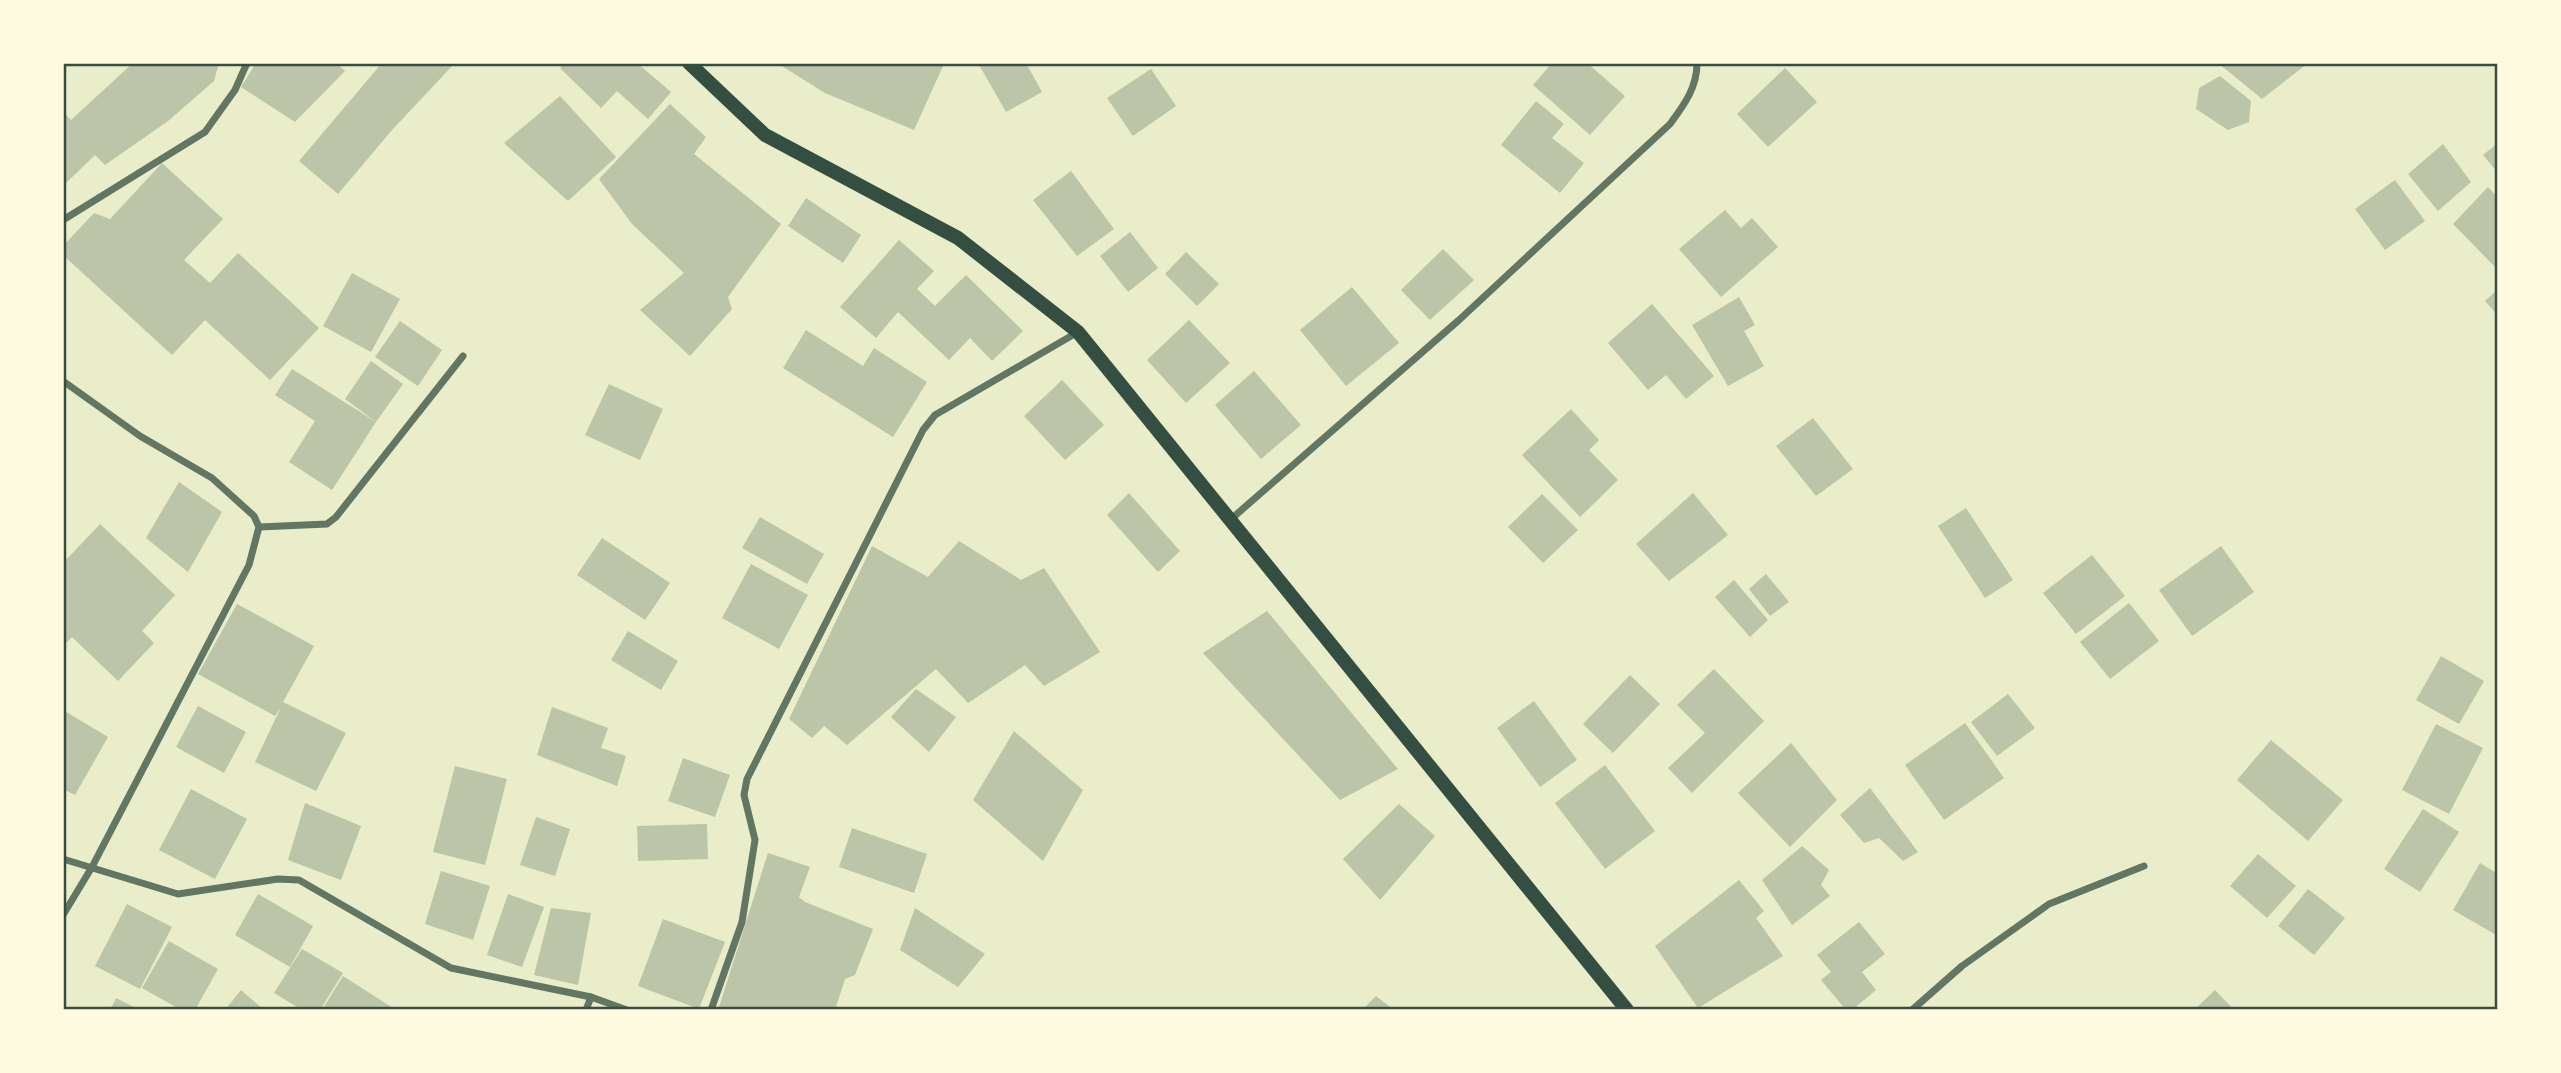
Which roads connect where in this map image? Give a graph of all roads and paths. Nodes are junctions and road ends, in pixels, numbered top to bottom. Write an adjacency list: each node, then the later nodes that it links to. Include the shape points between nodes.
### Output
1 (247, 63): 4 (street, via 235,90 205,132)
2 (689, 63): 5 (main road, via 765,135 958,238)
3 (1697, 63): 8 (street, via 1690,96 1670,124 1459,320)
4 (63, 220)
5 (1078, 331): 8 (main road); 17 (street, via 935,415 922,430 747,779 744,795 755,840 742,922)
6 (463, 356): 9 (street, via 336,517 327,524)
7 (63, 381): 9 (street, via 140,436 212,478 254,516)
8 (1230, 520): 18 (main road)
9 (259, 527): 12 (street, via 249,565)
10 (63, 859): 12 (street)
11 (2144, 866): 19 (street, via 2049,904)
12 (92, 867): 13 (street); 14 (street, via 178,894 299,880 451,968)
13 (63, 915)
14 (591, 997): 15 (street); 16 (street)
15 (586, 1010)
16 (627, 1010)
17 (711, 1010)
18 (1627, 1010)
19 (1912, 1010)

